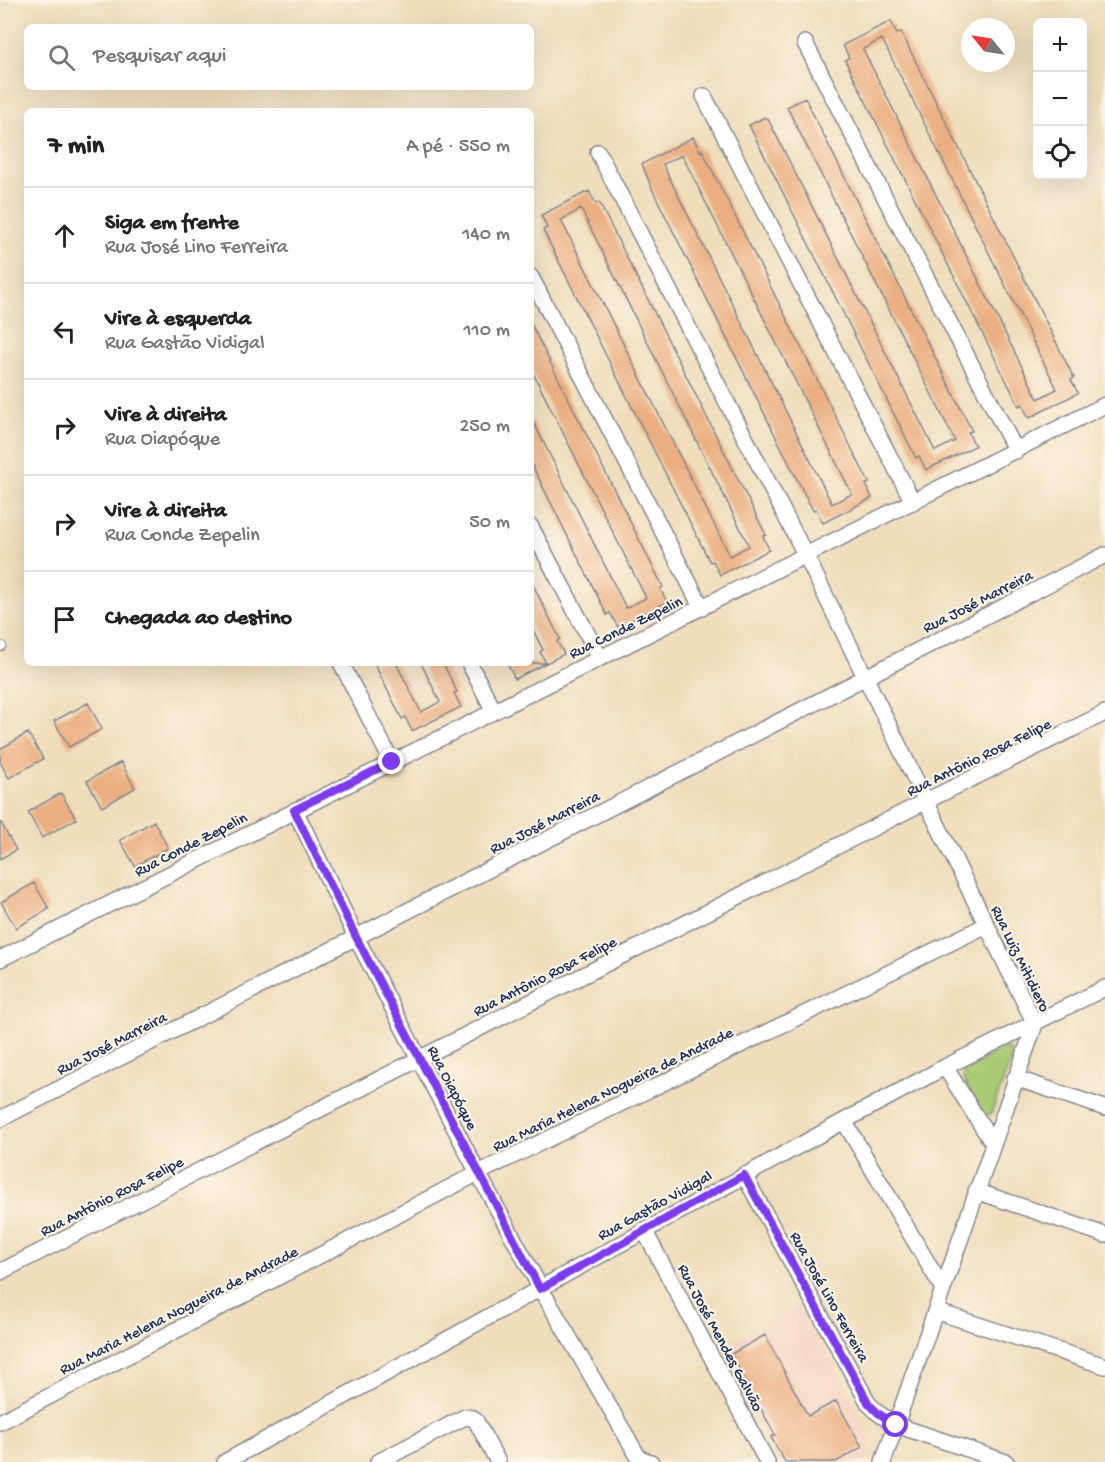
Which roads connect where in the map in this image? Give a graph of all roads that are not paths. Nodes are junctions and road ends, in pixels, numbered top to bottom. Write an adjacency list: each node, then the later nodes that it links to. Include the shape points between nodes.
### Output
1 (805, 42): 6 (street)
2 (704, 96): 7 (street)
3 (598, 152): 10 (street, Rua Luiz Mitidiero)
4 (534, 283): 11 (street)
5 (1105, 405): 6 (street, Rua Conde Zepelin)
6 (1016, 450): 7 (street, Rua Conde Zepelin)
7 (913, 502): 10 (street, Rua Conde Zepelin)
8 (534, 533): 12 (street)
9 (1105, 555): 15 (street, Rua José Marreira)
10 (806, 556): 11 (street, Rua Conde Zepelin); 15 (street, Rua Luiz Mitidiero)
11 (702, 608): 12 (street, Rua Conde Zepelin)
12 (600, 658): 16 (street, Rua Conde Zepelin)
13 (343, 666): 18 (street)
14 (471, 666): 16 (street)
15 (866, 678): 19 (street, Rua Luiz Mitidiero); 22 (street, Rua José Marreira)
16 (494, 711): 18 (street, Rua Conde Zepelin)
17 (1105, 713): 19 (street, Rua Antônio Rosa Felipe)
18 (392, 762): 20 (street, Rua Conde Zepelin)
19 (926, 801): 21 (street, Rua Luiz Mitidiero); 26 (street, Rua Antônio Rosa Felipe)
20 (294, 810): 22 (street, Rua Oiapóque); 23 (street, Rua Conde Zepelin)
21 (987, 925): 25 (street, Rua Luiz Mitidiero); 33 (street, Rua Maria Helena Nogueira de Andrade)
22 (356, 937): 26 (street, Rua Oiapóque); 30 (street, Rua José Marreira)
23 (0, 959)
24 (1105, 988): 25 (street, Rua Gastão Vidigal)
25 (1035, 1024): 27 (street, Rua Gastão Vidigal); 28 (street, Rua Luiz Mitidiero)
26 (419, 1059): 33 (street, Rua Oiapóque); 38 (street, Rua Antônio Rosa Felipe)
27 (945, 1066): 31 (street, Rua Gastão Vidigal); 32 (street)
28 (1015, 1078): 29 (street); 32 (street, Rua Luiz Mitidiero)
29 (1105, 1108)
30 (0, 1119)
31 (844, 1121): 34 (street, Rua Gastão Vidigal); 40 (street)
32 (993, 1144): 35 (street, Rua Luiz Mitidiero)
33 (478, 1173): 39 (street, Rua Oiapóque); 43 (street, Rua Maria Helena Nogueira de Andrade)
34 (744, 1175): 36 (street, Rua Gastão Vidigal); 44 (street, Rua José Lino Ferreira, via 869,1404)
35 (976, 1191): 37 (street); 40 (street, Rua Luiz Mitidiero)
36 (644, 1230): 39 (street, Rua Gastão Vidigal); 49 (street, Rua José Mendes Galvão)
37 (1105, 1234)
38 (0, 1272)
39 (540, 1289): 45 (street, Rua Gastão Vidigal); 46 (street, Rua Oiapóque)
40 (943, 1289): 41 (street, Rua Luiz Mitidiero)
41 (935, 1311): 42 (street); 44 (street, Rua Luiz Mitidiero)
42 (1105, 1366)
43 (0, 1422)
44 (896, 1425): 50 (street, Rua Luiz Mitidiero); 51 (street, Rua José Lino Ferreira)
45 (236, 1460)
46 (643, 1461)
47 (378, 1462): 48 (street, via 465,1417 476,1421)
48 (498, 1462)
49 (767, 1462)
50 (883, 1462)
51 (1006, 1462)

